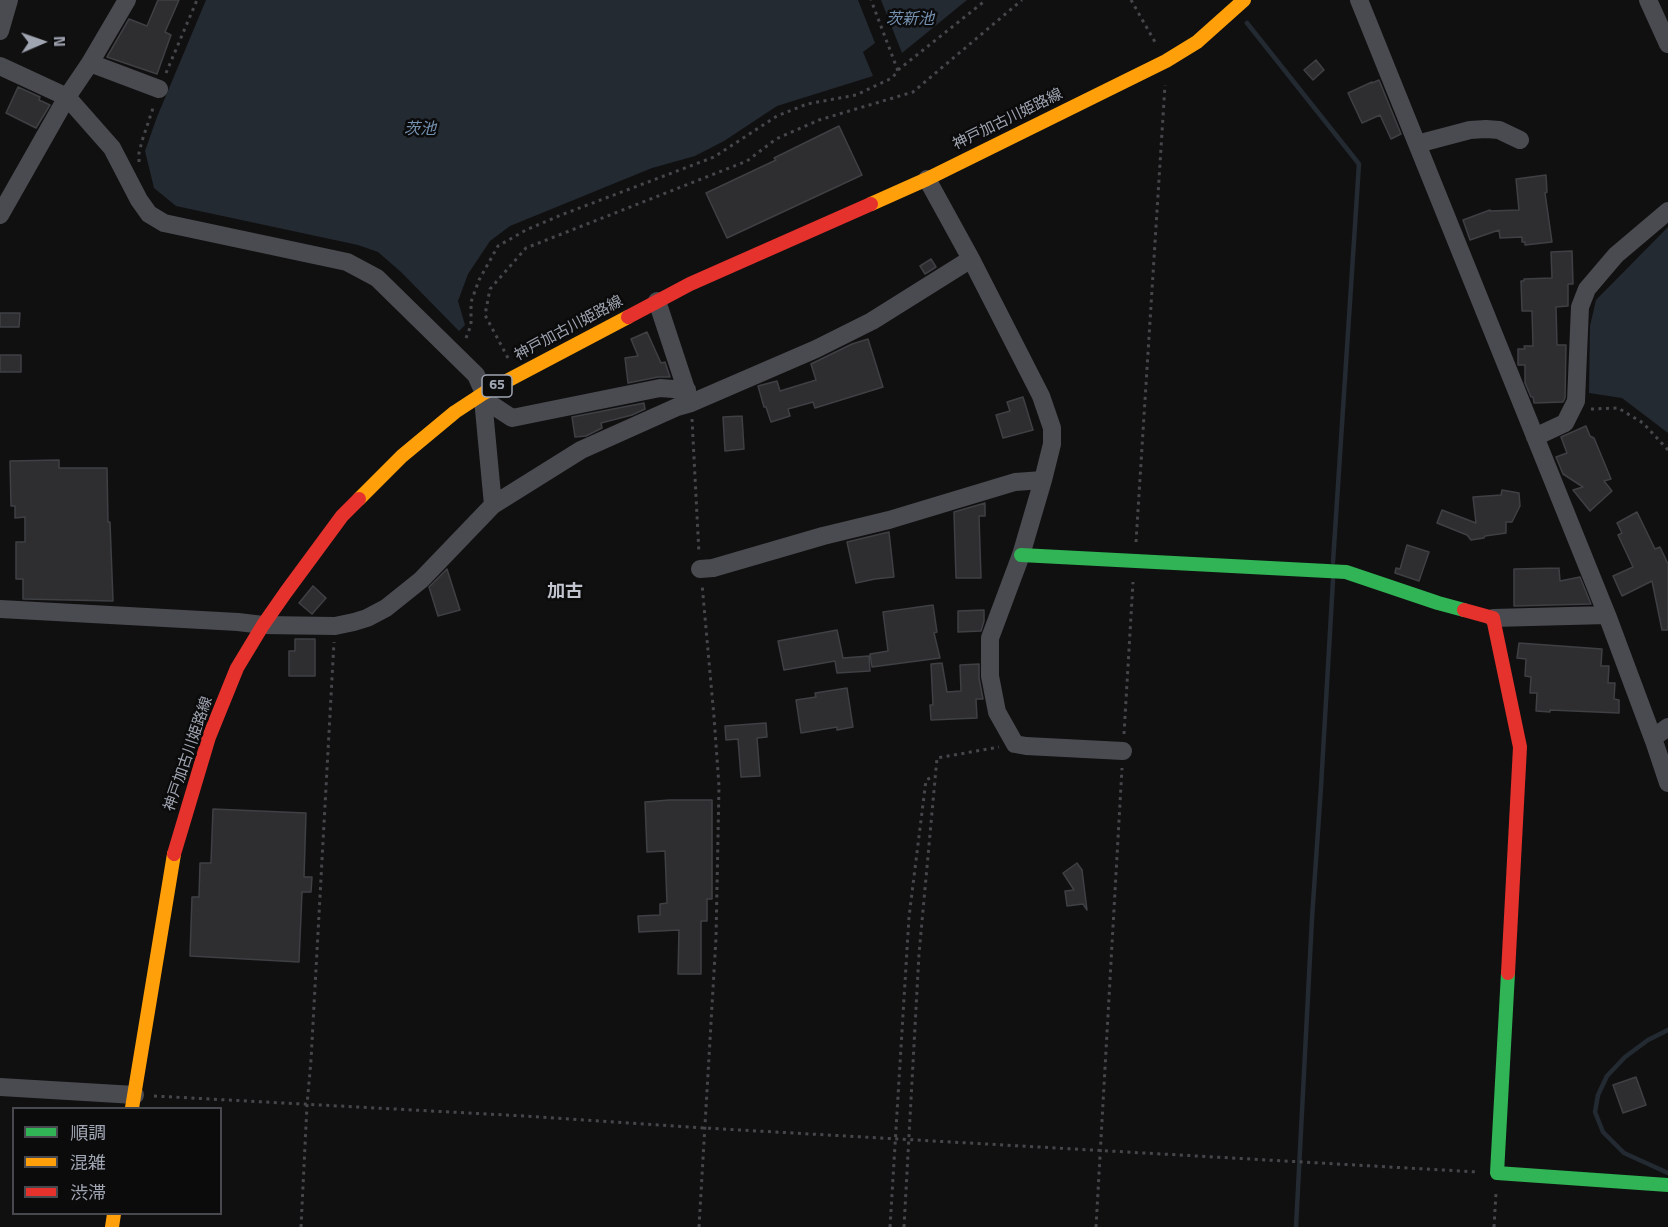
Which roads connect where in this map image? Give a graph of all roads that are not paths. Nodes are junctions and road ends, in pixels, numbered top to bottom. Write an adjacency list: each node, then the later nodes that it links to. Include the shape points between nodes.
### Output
1 (9, 0): 6 (street)
2 (127, 0): 8 (street)
3 (1244, 0): 14 (main road, 神戸加古川姫路線 / 65, via 1197,42 1166,61)
4 (1648, 0): 7 (street)
5 (1361, 1): 13 (street)
6 (0, 31)
7 (1668, 44)
8 (90, 63): 10 (street); 11 (street)
9 (0, 66): 11 (street)
10 (159, 88)
11 (67, 97): 16 (street); 19 (street, via 112,148 149,213 164,223 347,262 377,278 476,375)
12 (1520, 140): 13 (street, via 1499,130 1486,129)
13 (1417, 144): 21 (street)
14 (927, 179): 17 (street); 18 (main road, 神戸加古川姫路線 / 65)
15 (1668, 212): 21 (street, via 1616,255 1587,289 1580,307 1576,401 1565,423)
16 (0, 215)
17 (971, 259): 20 (street, via 873,321 816,349); 22 (street, via 1041,396 1052,428)
18 (657, 301): 19 (main road, 神戸加古川姫路線 / 65); 20 (street)
19 (483, 396): 20 (street, via 512,418 660,388); 23 (street); 29 (main road, 神戸加古川姫路線 / 65, via 454,412 402,456 342,516)
20 (689, 396): 23 (street, via 676,407 581,450)
21 (1535, 438): 27 (street)
22 (1044, 480): 24 (street); 25 (street, via 1015,482 889,520)
23 (493, 505): 29 (street, via 421,580 367,618 335,626)
24 (1021, 555): 28 (main road, via 1346,572); 32 (street, via 990,638 990,676 997,712 1015,744)
25 (700, 569)
26 (0, 609): 29 (street)
27 (1606, 615): 28 (street); 31 (street)
28 (1493, 618): 36 (main road, via 1520,747 1497,1173)
29 (263, 625): 35 (main road, 神戸加古川姫路線 / 65, via 237,668 208,737 174,853)
30 (1668, 727): 31 (street)
31 (1653, 738): 33 (street)
32 (1123, 751)
33 (1668, 783)
34 (0, 1086): 35 (street)
35 (134, 1102)
36 (1668, 1185)

